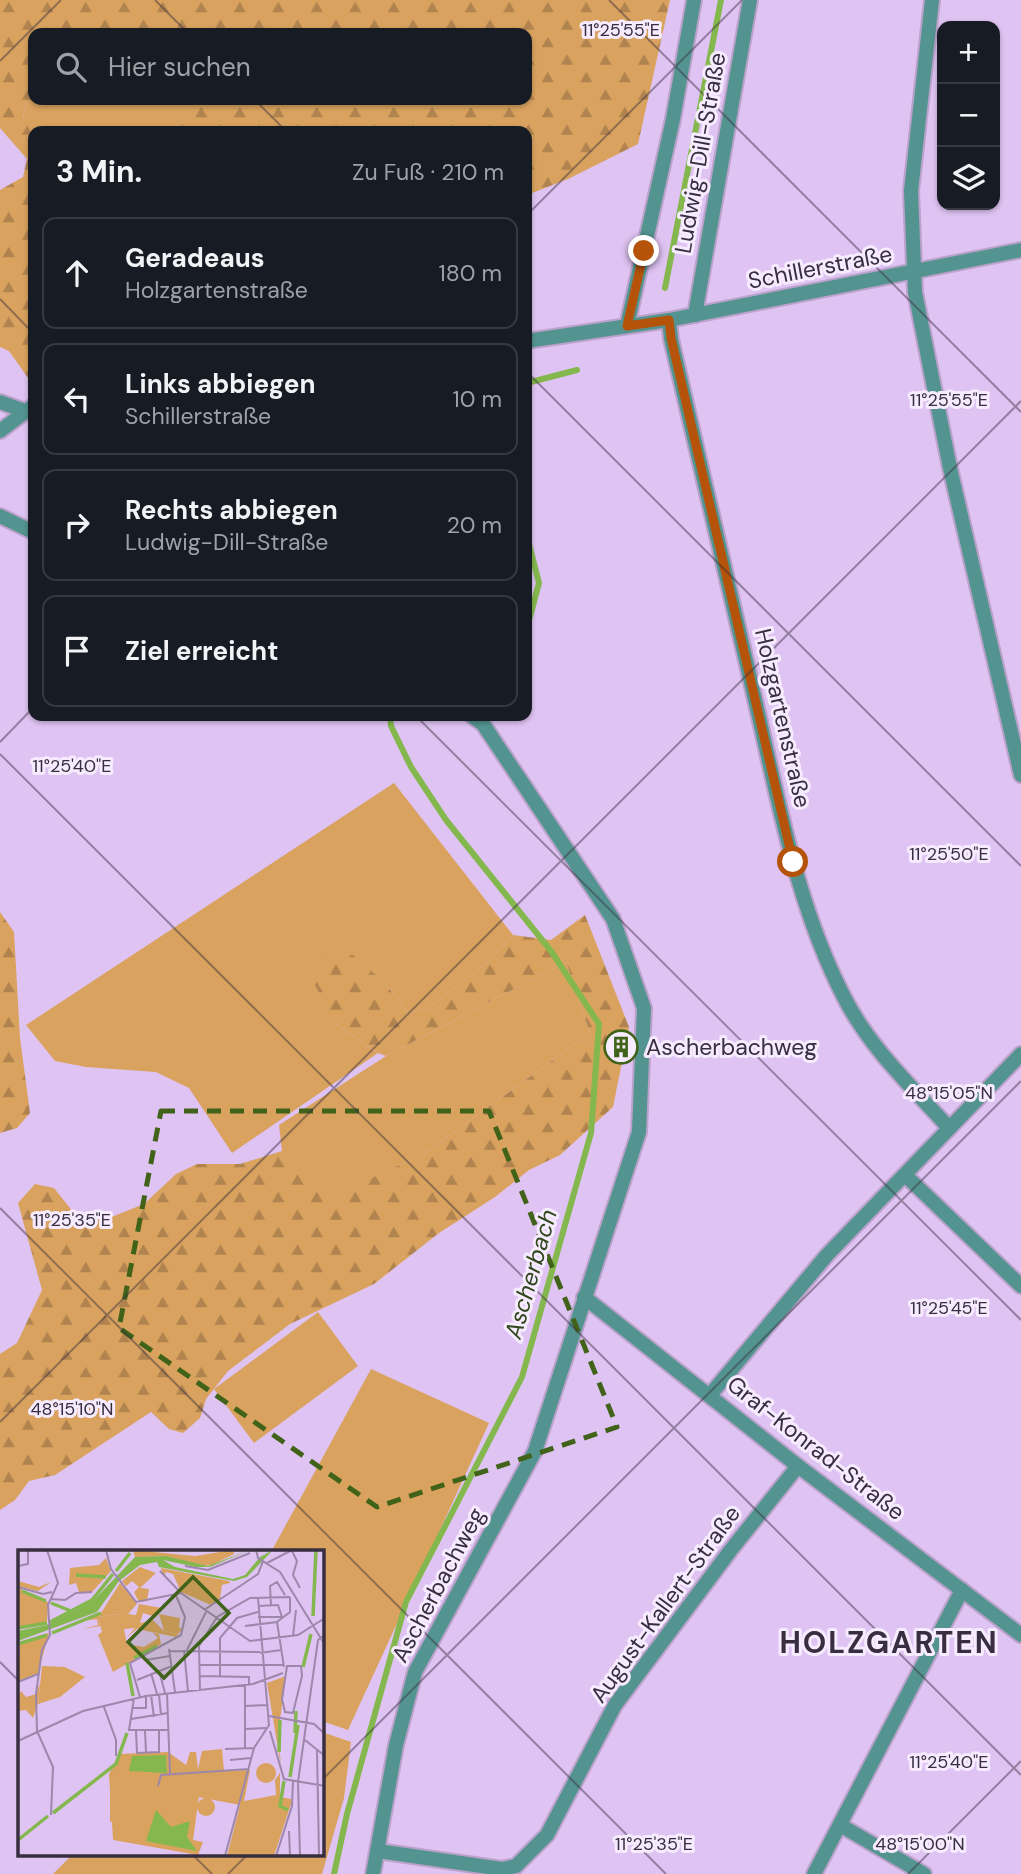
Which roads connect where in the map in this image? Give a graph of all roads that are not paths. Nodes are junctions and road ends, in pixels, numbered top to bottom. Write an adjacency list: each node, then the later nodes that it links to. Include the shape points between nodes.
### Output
1 (694, 0): 8 (street, Ludwig-Dill-Straße)
2 (750, 0): 6 (street, Ludwig-Dill-Straße)
3 (932, 0): 5 (street, via 911,191)
4 (1021, 250): 5 (street, Schillerstraße)
5 (913, 272): 6 (street, Schillerstraße); 17 (street, via 950,468)
6 (695, 315): 7 (street, Schillerstraße)
7 (669, 320): 8 (street, Schillerstraße); 19 (street, Holzgartenstraße, via 793,862 815,929 844,997 866,1034)
8 (627, 326): 9 (street)
9 (532, 340)
10 (0, 402): 11 (street)
11 (28, 409)
12 (28, 410): 13 (street)
13 (0, 431)
14 (0, 516): 15 (street)
15 (28, 530)
16 (479, 721): 22 (street, Ascherbachweg, via 613,919 643,1008 639,1132)
17 (1021, 775)
18 (1021, 1055): 19 (street)
19 (949, 1128): 20 (street)
20 (905, 1175): 21 (street); 23 (street, via 827,1255)
21 (1021, 1286)
22 (584, 1297): 23 (street, Graf-Konrad-Straße); 28 (street, Ascherbachweg, via 535,1451 415,1672 396,1745)
23 (710, 1395): 24 (street, Graf-Konrad-Straße)
24 (799, 1466): 25 (street, Graf-Konrad-Straße); 29 (street, August-Kallert-Straße, via 615,1705 547,1835)
25 (962, 1590): 26 (street, Graf-Konrad-Straße); 27 (street)
26 (1021, 1635)
27 (840, 1825): 31 (street); 32 (street)
28 (378, 1851): 29 (street, August-Kallert-Straße); 30 (street, Ascherbachweg)
29 (515, 1870)
30 (373, 1874)
31 (814, 1874)
32 (924, 1874)

